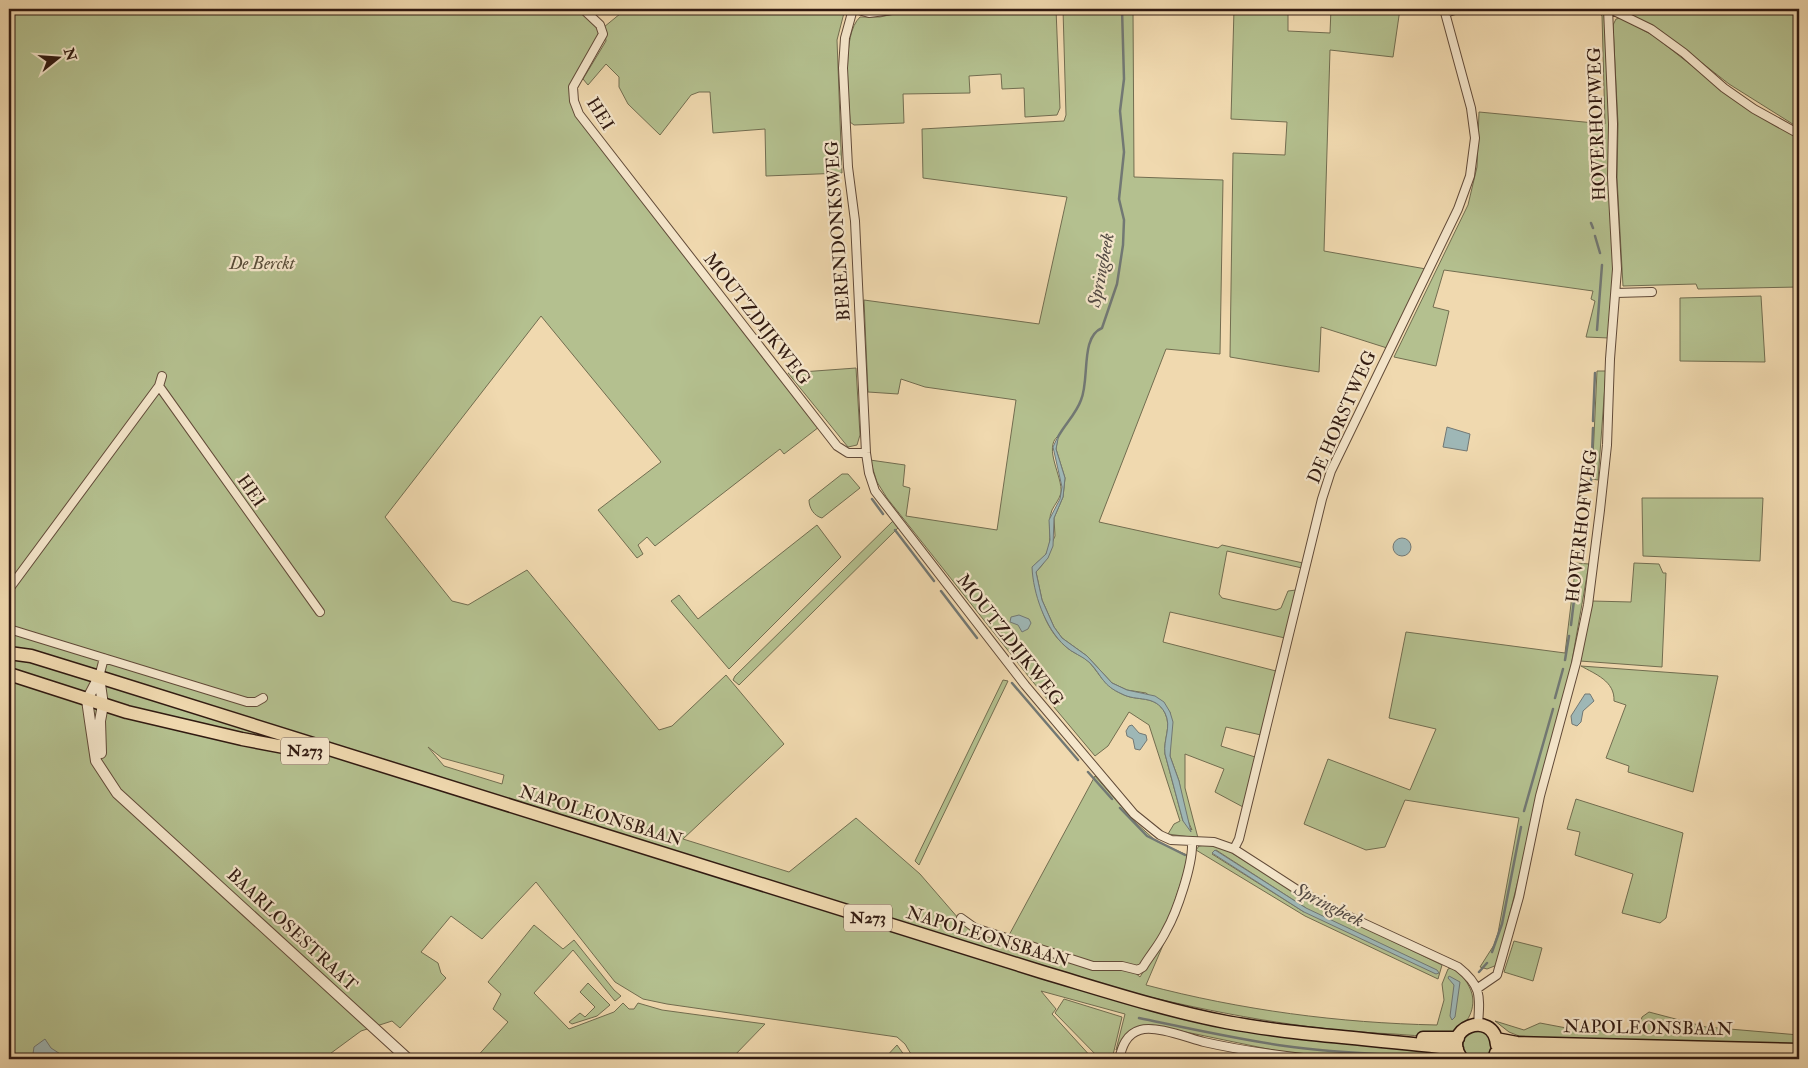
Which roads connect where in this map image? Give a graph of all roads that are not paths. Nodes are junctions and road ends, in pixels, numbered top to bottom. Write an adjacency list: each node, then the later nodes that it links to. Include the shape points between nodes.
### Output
1 (583, 9): 8 (street, HEI, via 600,25 603,34 573,87 574,101 579,114)
2 (854, 9): 3 (street, via 869,13); 13 (street, BERENDONKSWEG, via 845,38 843,68 848,167 855,221)
3 (900, 9)
4 (1458, 9): 6 (street)
5 (1609, 9): 7 (street, via 1658,34 1724,88); 10 (street, HOVERHOFWEG)
6 (1445, 11): 27 (street, DE HORSTWEG, via 1471,108 1474,138 1470,176 1458,209 1331,471 1239,840)
7 (1799, 134)
8 (630, 181): 13 (street, MOUTZDIJKWEG, via 837,446 848,453)
9 (1652, 292): 10 (street)
10 (1616, 293): 29 (street, HOVERHOFWEG, via 1607,445 1588,606 1570,691 1540,796 1519,897 1497,975)
11 (162, 376): 12 (street)
12 (159, 386): 14 (street); 15 (street, HEI)
13 (866, 453): 26 (street, MOUTZDIJKWEG, via 875,490 1025,685 1134,814 1160,835 1171,840)
14 (9, 589)
15 (320, 612)
16 (9, 629): 18 (street)
17 (9, 653): 20 (main road, N273, via 31,656)
18 (104, 658): 20 (street); 21 (street, via 247,702)
19 (9, 674): 22 (main road, N273)
20 (99, 677): 22 (street); 23 (street); 24 (main road, NAPOLEONSBAAN / N273)
21 (263, 698)
22 (87, 700): 23 (main road, N273); 25 (street, BAARLOSESTRAAT, via 96,761)
23 (103, 704): 24 (main road, NAPOLEONSBAAN / N273, via 226,736); 25 (street, via 100,740)
24 (383, 766): 32 (main road, NAPOLEONSBAAN / N273, via 1129,998 1226,1022)
25 (103, 773): 35 (street, BAARLOSESTRAAT, via 118,793 153,826)
26 (1192, 842): 27 (street, MOUTZDIJKWEG, via 1214,842); 28 (street, via 1186,876 1167,931 1138,970 1122,966 1093,966 976,928)
27 (1234, 849): 29 (street, MOUTZDIJKWEG, via 1335,910 1458,967 1473,979)
28 (961, 918)
29 (1478, 988): 30 (street)
30 (1478, 1024): 31 (main road, via 1489,1029); 32 (main road, N273, via 1466,1028)
31 (1496, 1039): 33 (main road, NAPOLEONSBAAN, via 1517,1043); 34 (main road)
32 (1459, 1049)
33 (1799, 1050)
34 (1494, 1056): 38 (main road, NAPOLEONSBAAN, via 1517,1051)
35 (408, 1059)
36 (1119, 1059): 37 (street, via 1122,1047 1132,1033 1142,1029)
37 (1311, 1059)
38 (1744, 1059)

